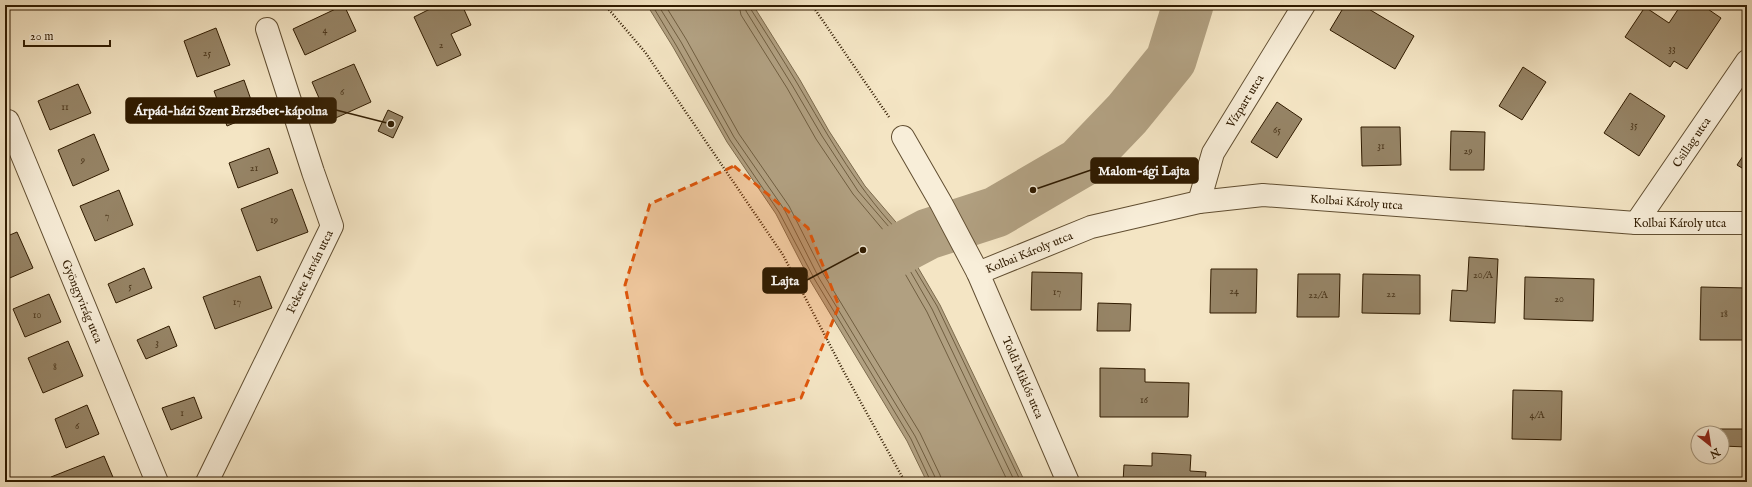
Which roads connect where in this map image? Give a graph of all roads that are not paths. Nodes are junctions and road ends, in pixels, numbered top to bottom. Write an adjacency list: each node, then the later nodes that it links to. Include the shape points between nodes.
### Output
1 (1304, 5): 6 (street, Vízpart utca, via 1213,153)
2 (267, 29): 11 (street, Fekete István utca, via 332,226)
3 (1747, 61): 7 (street, Csillag utca)
4 (8, 121): 10 (street, Gyöngyvirág utca)
5 (903, 137): 9 (street, Toldi Miklós utca)
6 (1199, 202): 7 (street, Kolbai Károly utca, via 1263,194); 9 (street, Kolbai Károly utca, via 1091,227)
7 (1636, 223): 8 (street, Kolbai Károly utca)
8 (1747, 223)
9 (978, 273): 12 (street, Toldi Miklós utca)
10 (157, 482)
11 (207, 482)
12 (1068, 482)

